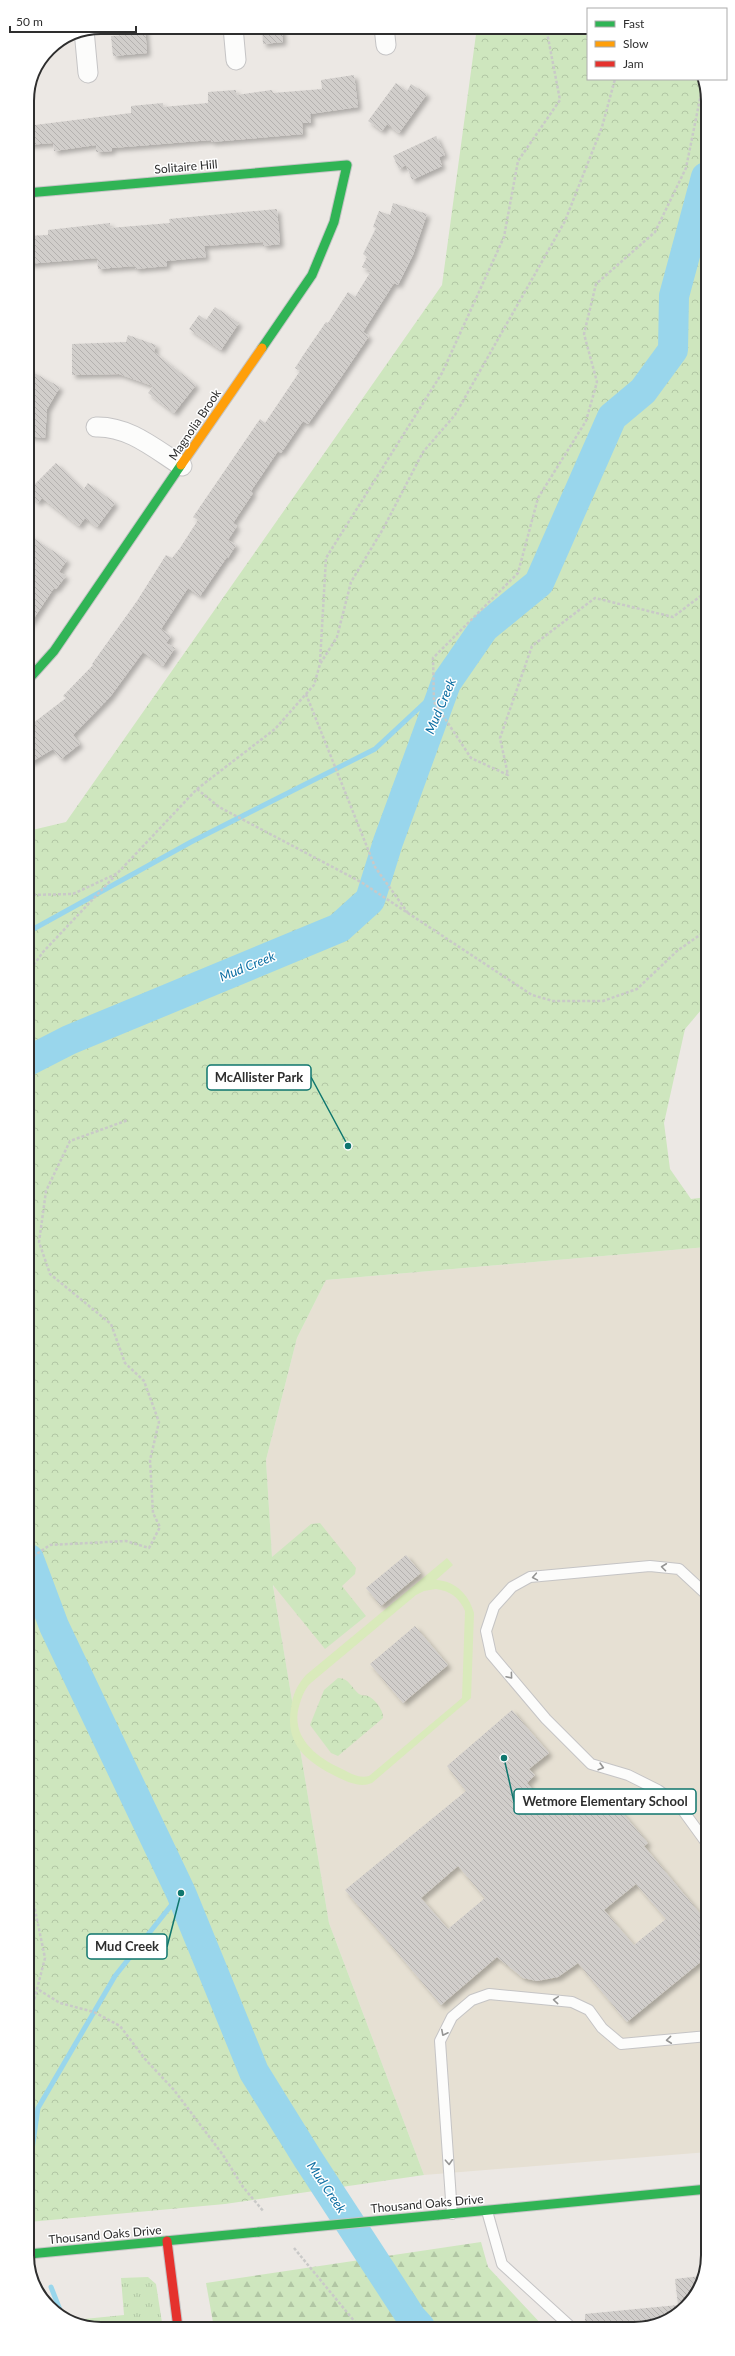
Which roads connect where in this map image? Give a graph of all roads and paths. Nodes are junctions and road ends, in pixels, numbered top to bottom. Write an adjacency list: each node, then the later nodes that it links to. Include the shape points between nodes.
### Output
1 (234, 34): 4 (street)
2 (547, 34): 13 (path, via 560,100 518,161 504,237 442,373 326,558)
3 (85, 36): 5 (street)
4 (236, 60)
5 (88, 73)
6 (615, 80): 13 (path, via 602,127 565,221 456,415 423,452 383,529 351,582 337,637)
7 (701, 97): 12 (path, via 686,168 655,232 596,284 584,334 597,382 586,421 538,498 518,573 432,658 434,702 471,758 508,775 500,738 532,646 595,598 673,617)
8 (347, 165): 9 (street, Solitaire Hill); 11 (street, Magnolia Brook, via 337,216 312,275)
9 (34, 193)
10 (96, 427): 11 (street, via 108,426 130,432)
11 (182, 466): 14 (street, Magnolia Brook, via 54,651)
12 (701, 596)
13 (320, 664): 15 (path, via 314,685)
14 (34, 673)
15 (306, 694): 16 (path, via 274,729); 19 (path, via 376,867)
16 (197, 789): 17 (path); 19 (path, via 219,807 361,882)
17 (120, 872): 18 (path, via 73,894); 21 (path)
18 (34, 895)
19 (409, 915): 20 (path, via 532,995 553,1002 603,1001 637,989)
20 (701, 934)
21 (34, 965)
22 (128, 1120): 23 (path, via 70,1141 46,1191 39,1242 50,1274 111,1324 125,1363 144,1381 159,1422 150,1460 153,1513 160,1527 149,1548 126,1541 50,1545)
23 (34, 1556)
24 (701, 1589): 25 (lane, one-way to 25, via 679,1569 650,1566 530,1577 512,1587 494,1607 486,1631 491,1654 546,1719 591,1764 628,1775 658,1790 679,1805)
25 (701, 1835)
26 (34, 1905): 27 (path, via 45,1958)
27 (38, 1990): 28 (path); 33 (path, via 60,2003 94,2012 120,2026 145,2059 174,2090 223,2155 243,2187)
28 (34, 2003)
29 (701, 2037): 32 (lane, one-way to 32, via 621,2044 602,2028 589,2010 572,2002 489,1994 472,2000 452,2017 440,2041)
30 (701, 2190): 31 (street, Thousand Oaks Drive)
31 (487, 2210): 32 (street, Thousand Oaks Drive); 39 (lane, via 502,2264)
32 (452, 2214): 34 (street, Thousand Oaks Drive, bridge)
33 (269, 2218)
34 (167, 2241): 36 (street, Thousand Oaks Drive); 37 (street)
35 (289, 2242): 38 (path)
36 (34, 2254)
37 (177, 2322)
38 (355, 2322)
39 (566, 2322)

